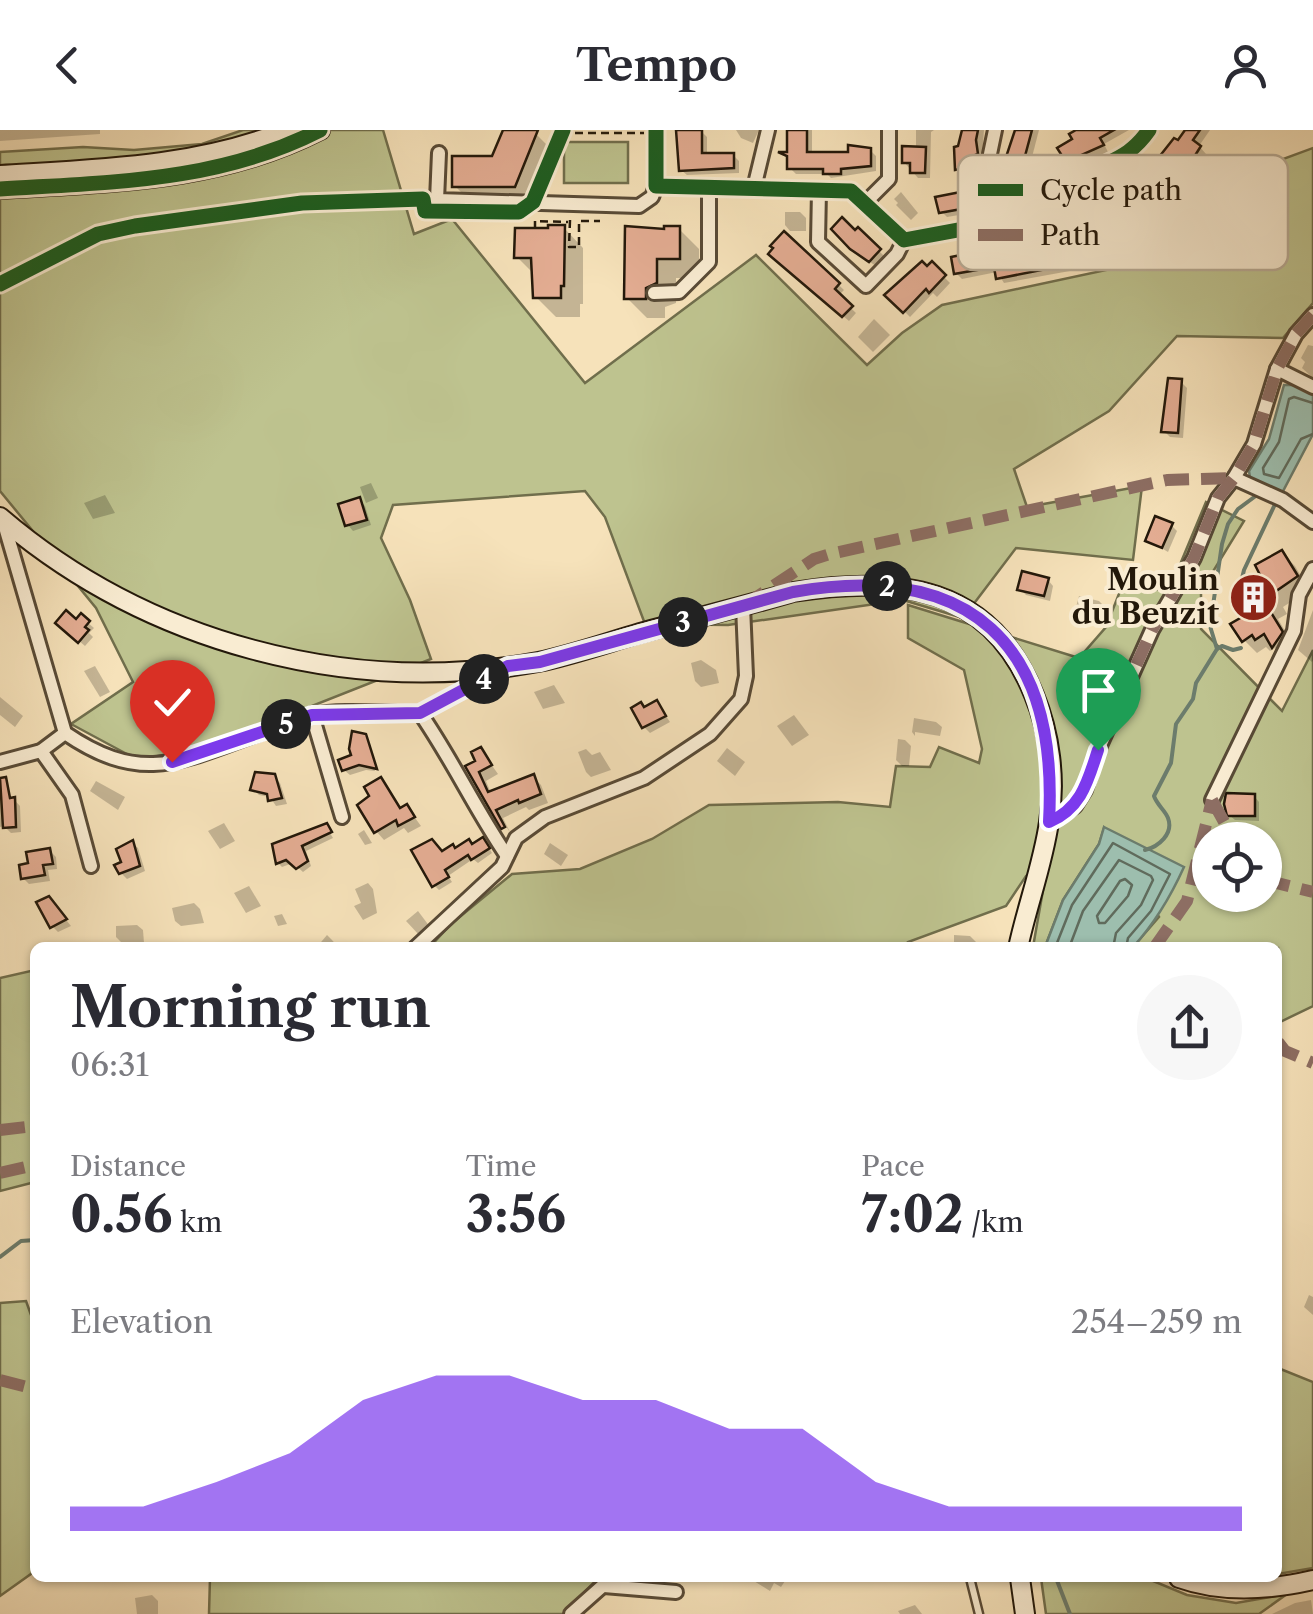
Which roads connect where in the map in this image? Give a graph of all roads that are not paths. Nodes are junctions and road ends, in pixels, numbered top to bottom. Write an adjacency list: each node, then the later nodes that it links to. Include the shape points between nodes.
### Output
1 (288, 130): 11 (main road, via 172,162)
2 (320, 130): 15 (main road, via 206,171)
3 (768, 130): 14 (street)
4 (889, 130): 17 (street, via 889,179)
5 (996, 130): 9 (street)
6 (1148, 130): 10 (street)
7 (656, 131): 12 (street)
8 (439, 153): 12 (street, via 437,200 639,206)
9 (990, 155)
10 (1125, 155)
11 (0, 175)
12 (656, 186): 13 (street)
13 (709, 188): 14 (street); 20 (street, via 709,262 680,292)
14 (754, 188): 16 (street)
15 (0, 189)
16 (819, 190): 17 (street, via 851,191); 19 (street, via 818,242 866,286)
17 (866, 204): 19 (street)
18 (958, 229): 19 (street)
19 (904, 240)
20 (654, 293)
21 (1313, 315): 22 (street)
22 (1276, 369): 23 (street); 24 (street, via 1254,444)
23 (1313, 387)
24 (1234, 478): 26 (street); 37 (street, via 1152,630 1085,790)
25 (2, 518): 29 (main road, via 80,574 214,640 316,665 410,672); 32 (street)
26 (1313, 522)
27 (1313, 569): 35 (street, via 1298,595 1294,631)
28 (744, 606): 29 (main road); 37 (main road, via 829,586 880,585 958,604 994,628 1026,676 1043,718 1052,777); 38 (street, via 746,676 740,699 710,734 644,778 545,817 516,838)
29 (508, 666): 30 (street)
30 (420, 713): 31 (street); 38 (street)
31 (312, 715): 32 (street, via 144,766 112,760); 36 (street)
32 (65, 733): 33 (street)
33 (41, 751): 34 (street); 39 (street, via 72,795)
34 (0, 762)
35 (1212, 800)
36 (342, 817)
37 (1049, 822): 41 (main road)
38 (507, 856): 40 (street)
39 (91, 866)
40 (422, 942)
41 (1019, 942)
42 (1313, 1580): 46 (main road, via 1226,1588)
43 (607, 1582): 47 (street); 48 (street)
44 (971, 1582): 49 (lane)
45 (1021, 1582): 50 (main road)
46 (1198, 1582)
47 (676, 1592)
48 (572, 1614)
49 (979, 1614)
50 (1025, 1614)

